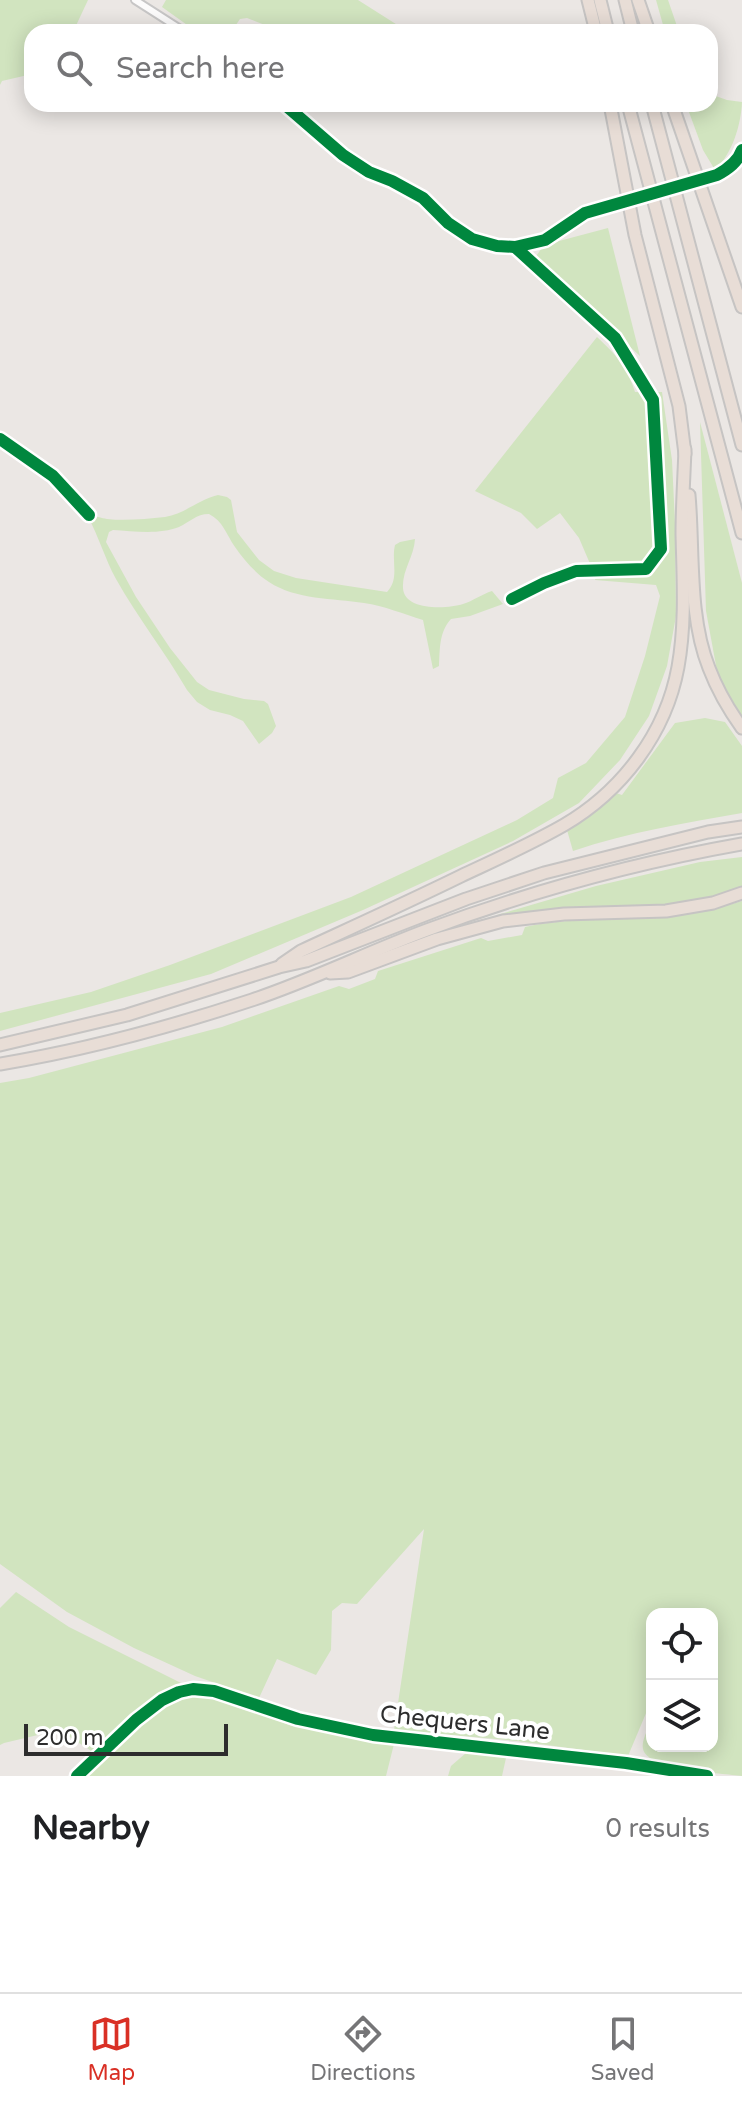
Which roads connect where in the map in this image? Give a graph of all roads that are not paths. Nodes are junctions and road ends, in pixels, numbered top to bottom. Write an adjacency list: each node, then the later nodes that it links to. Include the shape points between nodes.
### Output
1 (135, 0): 6 (street)
2 (588, 0): 7 (highway)
3 (600, 0): 8 (highway)
4 (625, 0): 9 (highway)
5 (638, 0): 10 (highway)
6 (172, 24)
7 (594, 24)
8 (606, 24)
9 (631, 24)
10 (646, 24)
11 (293, 112): 17 (street, via 343,155 423,198 472,239)
12 (612, 112): 21 (highway)
13 (630, 112): 23 (highway)
14 (654, 112): 20 (highway)
15 (675, 112): 18 (highway)
16 (742, 150): 17 (street, bridge, via 717,175 585,213 545,240)
17 (515, 247): 24 (street, via 615,338 653,400 661,549 646,569 576,571)
18 (742, 307)
19 (0, 439): 22 (street, via 53,476)
20 (742, 445)
21 (685, 449): 25 (highway, via 702,645 708,667); 29 (highway, via 678,668 655,732 636,761 615,786 566,824 301,951)
22 (89, 515)
23 (742, 533)
24 (512, 599)
25 (742, 728)
26 (742, 827): 29 (highway, via 544,873)
27 (742, 844): 30 (highway, via 544,891 427,930)
28 (742, 893): 30 (highway, via 666,911 503,921 348,972)
29 (279, 967): 31 (highway, via 127,1015)
30 (321, 974): 32 (highway, via 144,1032)
31 (0, 1045)
32 (0, 1064)
33 (77, 1776): 34 (street, Chequers Lane, via 162,1700 193,1689 373,1735)
34 (707, 1776)

